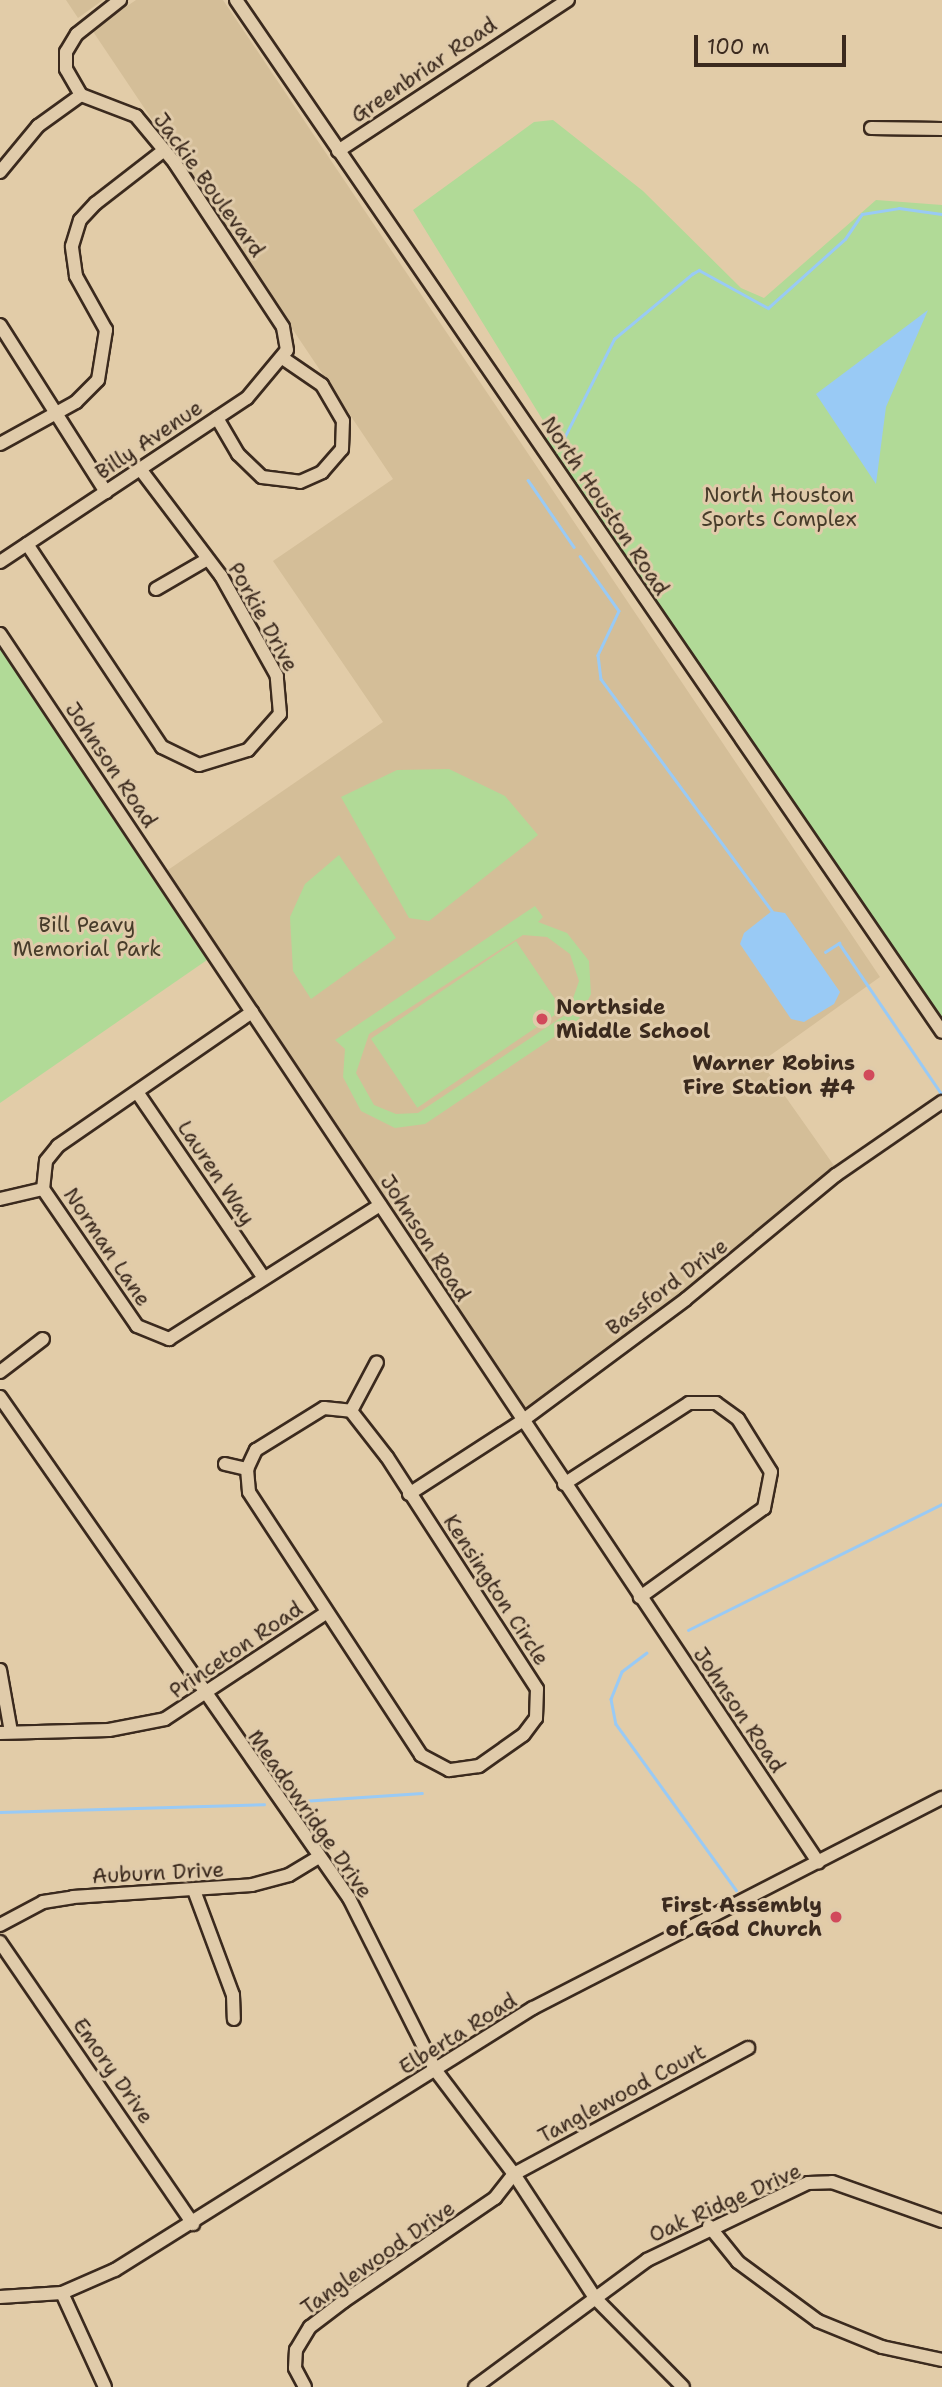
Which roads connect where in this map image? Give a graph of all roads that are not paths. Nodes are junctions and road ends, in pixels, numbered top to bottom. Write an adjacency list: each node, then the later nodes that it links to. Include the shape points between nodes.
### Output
1 (120, 0): 4 (street, via 77,34 66,52 66,69)
2 (236, 0): 8 (street, North Houston Road)
3 (568, 0): 8 (street, Greenbriar Road)
4 (81, 95): 7 (street, Jackie Boulevard, via 136,116); 9 (street, via 38,126)
5 (872, 128): 6 (street)
6 (942, 129)
7 (163, 151): 11 (street, Jackie Boulevard, via 282,327); 12 (street, via 80,220 72,246 76,276 106,330 106,355 99,380)
8 (338, 151): 23 (street, North Houston Road)
9 (0, 172)
10 (0, 325): 12 (street)
11 (284, 359): 13 (street, Billy Avenue); 13 (street, via 322,385 343,421 342,449 322,472 300,482 262,477 238,454)
12 (56, 413): 14 (street); 16 (street)
13 (216, 418): 15 (street, Billy Avenue)
14 (0, 444)
15 (140, 470): 16 (street, Billy Avenue); 18 (street, Porkie Drive)
16 (106, 492): 17 (street, Billy Avenue)
17 (27, 544): 18 (street, Porkie Drive, via 149,731 178,760 199,765 225,762 268,735 282,694 270,660); 19 (street, Billy Avenue)
18 (206, 560): 20 (street)
19 (0, 562)
20 (156, 589)
21 (0, 634): 22 (street, Johnson Road)
22 (252, 1012): 24 (street, Norman Lane); 28 (street, Johnson Road)
23 (942, 1032)
24 (137, 1092): 26 (street, Norman Lane, via 58,1146 46,1161); 29 (street, Lauren Way)
25 (942, 1102): 35 (street, Bassford Drive, via 836,1175 687,1299)
26 (43, 1189): 27 (street); 29 (street, Norman Lane, via 137,1326 152,1333 169,1339 191,1330)
27 (0, 1199)
28 (380, 1205): 29 (street, Norman Lane); 35 (street, Johnson Road)
29 (263, 1277)
30 (43, 1339): 32 (street)
31 (377, 1362): 34 (street)
32 (0, 1372)
33 (0, 1397): 43 (street, Meadowridge Drive)
34 (351, 1411): 37 (street, via 310,1412 264,1441); 39 (street, Kensington Circle)
35 (522, 1421): 38 (street, Johnson Road); 39 (street, Bassford Drive)
36 (225, 1464): 37 (street)
37 (247, 1469): 41 (street, Kensington Circle, via 257,1506)
38 (565, 1484): 40 (street, Johnson Road); 40 (street, via 689,1403 728,1410 767,1464 772,1485 764,1508)
39 (410, 1494): 41 (street, Kensington Circle, via 529,1674 537,1689 536,1718 479,1766 462,1771 433,1765)
40 (640, 1597): 47 (street, Johnson Road)
41 (327, 1612): 43 (street, Princeton Road)
42 (0, 1670): 44 (street)
43 (205, 1699): 44 (street, Princeton Road, via 137,1727); 46 (street, Meadowridge Drive)
44 (6, 1733)
45 (942, 1798): 47 (street, Elberta Road)
46 (318, 1857): 48 (street, Auburn Drive, via 289,1875); 53 (street, Meadowridge Drive, via 349,1898)
47 (818, 1862): 53 (street, Elberta Road, via 533,2008)
48 (195, 1893): 49 (street, Auburn Drive, via 73,1897 43,1902); 51 (street, via 233,1995)
49 (0, 1925)
50 (0, 1942): 56 (street, Emory Drive)
51 (234, 2019)
52 (748, 2048): 54 (street, Tanglewood Court)
53 (436, 2071): 54 (street, Meadowridge Drive); 56 (street, Elberta Road)
54 (514, 2174): 60 (street, Meadowridge Drive); 64 (street, Tanglewood Drive, via 495,2198 310,2327 296,2350 295,2368)
55 (942, 2221): 57 (street, Oak Ridge Drive, via 832,2182 808,2183)
56 (193, 2224): 58 (street, Elberta Road)
57 (709, 2226): 60 (street, Oak Ridge Drive, via 647,2259); 61 (street, via 738,2262 818,2321 882,2347)
58 (62, 2293): 59 (street, Elberta Road); 63 (street)
59 (0, 2297)
60 (595, 2298): 62 (street, Oak Ridge Drive); 65 (street, Meadowridge Drive)
61 (942, 2360)
62 (482, 2385)
63 (105, 2387)
64 (305, 2387)
65 (683, 2387)

